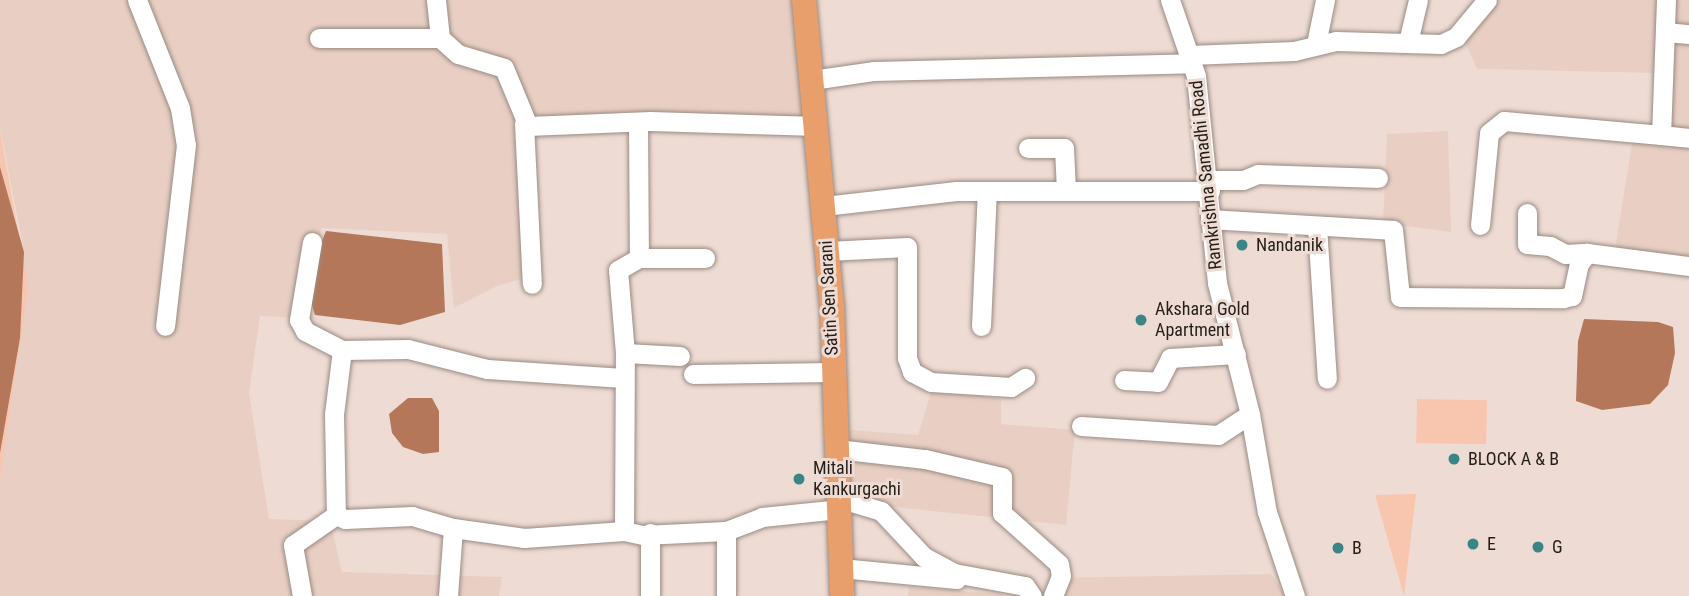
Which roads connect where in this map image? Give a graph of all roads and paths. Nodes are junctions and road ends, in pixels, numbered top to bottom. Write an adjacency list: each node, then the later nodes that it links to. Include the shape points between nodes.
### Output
1 (137, 0): 39 (street, via 180,107 186,145)
2 (436, 0): 12 (street)
3 (804, 0): 16 (main road, Satin Sen Sarani)
4 (1170, 0): 15 (street, Ramkrishna Samadhi Road)
5 (1325, 0): 14 (street)
6 (1418, 0): 13 (street)
7 (1487, 0): 13 (street, via 1456,37 1441,44)
8 (1666, 0): 9 (street)
9 (1665, 32): 10 (street); 20 (street)
10 (1689, 34)
11 (319, 38): 12 (street)
12 (440, 38): 18 (street, via 458,54 504,68)
13 (1408, 42): 14 (street)
14 (1316, 44): 15 (street, via 1294,51)
15 (1191, 59): 16 (street, via 874,71); 24 (street, Ramkrishna Samadhi Road)
16 (812, 80): 19 (main road, Satin Sen Sarani)
17 (638, 122): 18 (street); 19 (street); 35 (street)
18 (524, 123): 38 (street)
19 (817, 126): 27 (main road, Satin Sen Sarani)
20 (1661, 135): 21 (street); 30 (street, via 1504,121 1489,133)
21 (1689, 138)
22 (1028, 148): 26 (street, via 1064,148)
23 (1378, 178): 24 (street, via 1258,174)
24 (1209, 186): 26 (street); 29 (street, Ramkrishna Samadhi Road)
25 (987, 191): 26 (street); 27 (street); 40 (street)
26 (1066, 191)
27 (824, 206): 33 (main road, Satin Sen Sarani)
28 (1527, 213): 34 (street, via 1527,244 1550,246 1565,254)
29 (1210, 219): 31 (street); 43 (street, Ramkrishna Samadhi Road, via 1217,283)
30 (1480, 225)
31 (1317, 226): 34 (street, via 1393,230 1400,298 1572,296 1578,264); 49 (street)
32 (312, 242): 41 (street, via 299,320 305,331)
33 (827, 251): 45 (main road, Satin Sen Sarani); 48 (street, via 907,247 907,358 912,372 931,382 1011,387)
34 (1587, 253): 37 (street)
35 (639, 258): 36 (street); 42 (street, via 618,270)
36 (705, 258)
37 (1689, 266)
38 (532, 284)
39 (165, 326)
40 (981, 326)
41 (342, 350): 47 (street, via 408,349 487,369); 55 (street, via 334,414)
42 (625, 353): 44 (street); 47 (street)
43 (1236, 354): 50 (street, via 1170,358 1157,382); 51 (street, Ramkrishna Samadhi Road)
44 (680, 356)
45 (833, 372): 46 (street); 53 (main road, Satin Sen Sarani)
46 (693, 374)
47 (623, 377): 57 (street)
48 (1025, 378)
49 (1327, 379)
50 (1124, 380)
51 (1250, 414): 52 (street, via 1218,435); 69 (street, Ramkrishna Samadhi Road, via 1267,512)
52 (1081, 426)
53 (837, 449): 54 (main road, Satin Sen Sarani); 68 (street, via 925,459 1002,477 1002,513 1059,564 1062,576)
54 (839, 503): 58 (street, via 762,517); 60 (main road, Satin Sen Sarani); 67 (street, via 881,511 924,557 954,573 1024,586)
55 (337, 515): 56 (street, via 345,519 412,516); 61 (street, via 293,545)
56 (453, 528): 57 (street, via 524,538); 62 (street)
57 (624, 531): 59 (street)
58 (726, 531): 59 (street); 64 (street)
59 (650, 533): 63 (street)
60 (841, 568): 65 (main road, Satin Sen Sarani); 66 (street, via 1019,588)
61 (302, 596)
62 (449, 596)
63 (650, 596)
64 (726, 596)
65 (842, 596)
66 (1025, 596)
67 (1032, 596)
68 (1053, 596)
69 (1295, 596)

